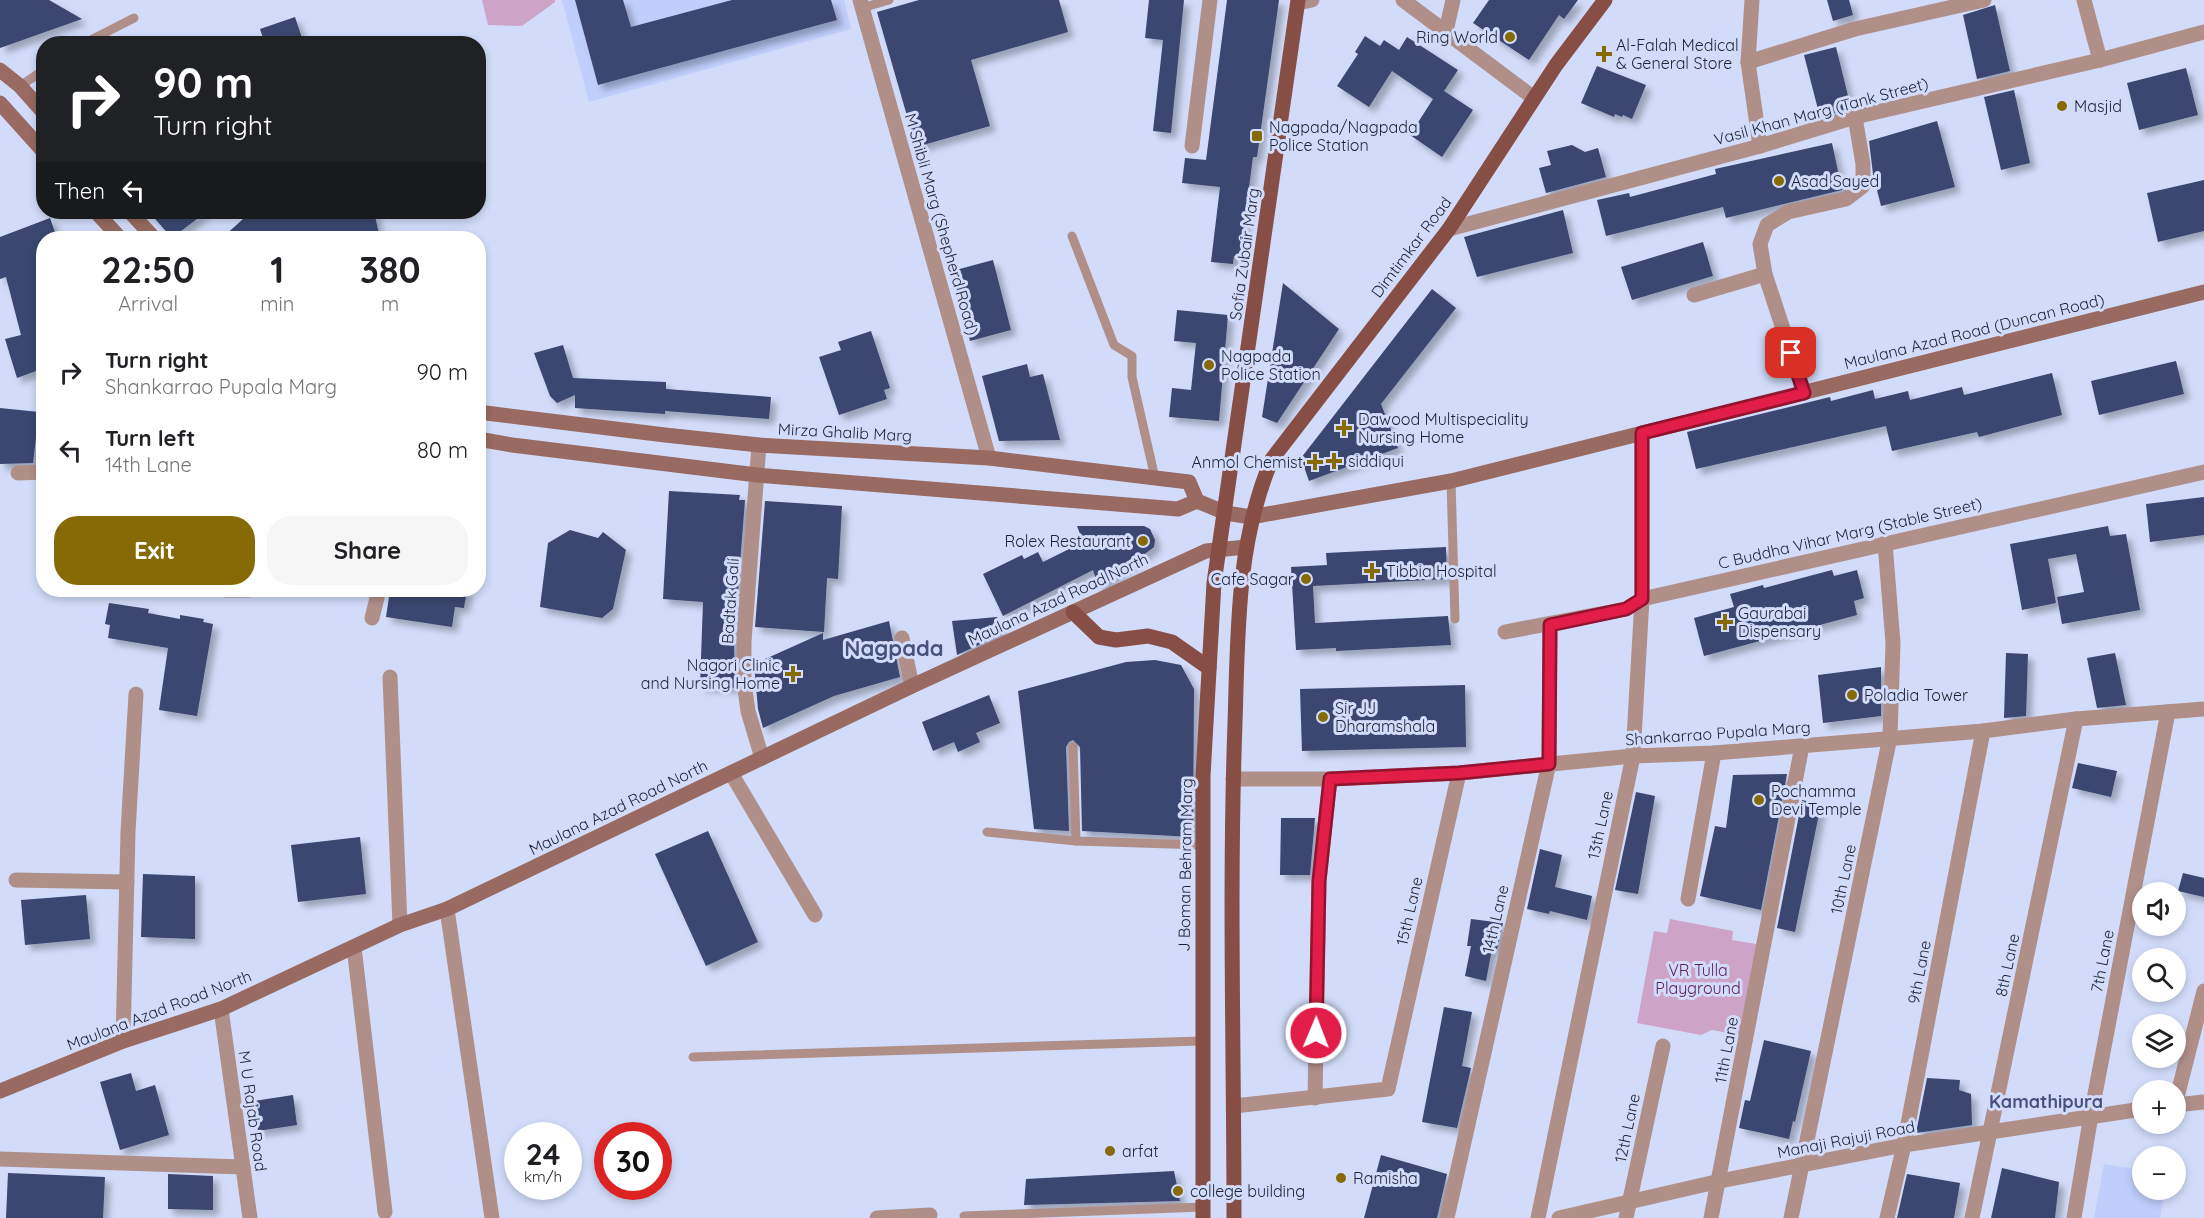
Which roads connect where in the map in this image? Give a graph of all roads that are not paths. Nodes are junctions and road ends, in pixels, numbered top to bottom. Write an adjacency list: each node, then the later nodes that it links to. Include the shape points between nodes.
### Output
1 (889, 0): 10 (lane)
2 (1210, 0): 25 (street)
3 (1403, 0): 12 (street)
4 (1453, 0): 12 (street)
5 (1605, 0): 20 (main road, Dimtimkar Road)
6 (1752, 0): 16 (street)
7 (1984, 0): 16 (street, via 1855,29)
8 (2084, 0): 15 (street)
9 (1303, 1): 49 (main road, Sofia Zubair Marg)
10 (861, 4): 41 (street, M Shibli Marg (Shepherd Road))
11 (134, 18): 14 (lane)
12 (1446, 31): 20 (street)
13 (2204, 32): 15 (street, Vasil Khan Marg (Tank Street))
14 (99, 36)
15 (2100, 60): 23 (street, Vasil Khan Marg (Tank Street))
16 (1748, 62): 26 (street)
17 (0, 70): 19 (main road)
18 (36, 75): 19 (lane)
19 (20, 86): 22 (main road)
20 (1534, 98): 29 (main road, Dimtimkar Road)
21 (0, 103): 24 (main road)
22 (36, 104)
23 (1855, 117): 26 (street, Vasil Khan Marg (Tank Street)); 33 (street, via 1863,186 1846,199 1788,212 1767,225 1760,244)
24 (36, 143)
25 (1192, 146)
26 (1760, 146): 29 (street, Vasil Khan Marg (Tank Street))
27 (102, 219): 30 (main road)
28 (136, 219): 31 (main road)
29 (1449, 229): 50 (main road, Dimtimkar Road, via 1272,459)
30 (114, 231)
31 (148, 231)
32 (1072, 236): 46 (lane, via 1114,345 1132,356 1132,377)
33 (1765, 273): 35 (street); 36 (street)
34 (2204, 292): 36 (main road, Maulana Azad Road (Duncan Road))
35 (1694, 296)
36 (1804, 393): 38 (main road, Maulana Azad Road (Duncan Road))
37 (486, 413): 40 (main road, Mirza Ghalib Marg)
38 (1642, 433): 47 (main road, Maulana Azad Road (Duncan Road)); 55 (street, 13th Lane)
39 (486, 441): 45 (main road)
40 (759, 444): 41 (main road, Mirza Ghalib Marg); 45 (street, Badtak Gali)
41 (989, 458): 46 (main road, Mirza Ghalib Marg)
42 (18, 472): 43 (street)
43 (36, 472)
44 (2204, 472): 51 (street, C Buddha Vihar Marg (Stable Street))
45 (757, 475): 48 (main road, via 1178,509); 75 (street, Badtak Gali, via 744,682)
46 (1155, 478): 48 (main road, Mirza Ghalib Marg, via 1189,482)
47 (1451, 481): 50 (main road, Maulana Azad Road (Duncan Road)); 58 (lane)
48 (1197, 501): 49 (main road, Mirza Ghalib Marg)
49 (1226, 513): 50 (main road, Maulana Azad Road (Duncan Road)); 52 (main road, J Boman Behram Marg)
50 (1251, 517): 53 (main road)
51 (1886, 543): 55 (street, C Buddha Vihar Marg (Stable Street)); 70 (street, 10th Lane, via 1893,643)
52 (1220, 547): 53 (main road, Maulana Azad Road North); 56 (main road, Maulana Azad Road North); 62 (main road, J Boman Behram Marg)
53 (1246, 547): 79 (main road, via 1240,587)
54 (377, 597): 57 (street)
55 (1642, 599): 59 (street, C Buddha Vihar Marg (Stable Street), via 1626,609); 74 (street, 13th Lane)
56 (1073, 612): 62 (main road, via 1099,637 1116,640 1148,636 1172,642); 64 (main road, Maulana Azad Road North)
57 (372, 618)
58 (1455, 619)
59 (1550, 625): 60 (street, C Buddha Vihar Marg (Stable Street)); 76 (street, 14th Lane)
60 (1505, 632)
61 (902, 638): 64 (street)
62 (1209, 668): 83 (main road, J Boman Behram Marg)
63 (390, 677): 89 (street)
64 (912, 686): 75 (main road, Maulana Azad Road North)
65 (136, 694): 85 (street)
66 (2204, 709): 67 (street, Shankarrao Pupala Marg)
67 (2168, 712): 68 (street, Shankarrao Pupala Marg); 104 (street, 7th Lane)
68 (2076, 719): 69 (street, Shankarrao Pupala Marg); 105 (street, 8th Lane)
69 (1983, 731): 70 (street, Shankarrao Pupala Marg); 106 (street, 9th Lane)
70 (1890, 737): 71 (street, Shankarrao Pupala Marg); 108 (street, 10th Lane)
71 (1802, 746): 73 (street, Shankarrao Pupala Marg); 110 (street, 11th Lane)
72 (1073, 747): 82 (lane)
73 (1714, 753): 74 (street, Shankarrao Pupala Marg); 86 (street)
74 (1633, 756): 76 (street, Shankarrao Pupala Marg); 121 (street, 13th Lane)
75 (762, 758): 77 (main road, Maulana Azad Road North)
76 (1549, 764): 78 (street, Shankarrao Pupala Marg); 120 (street, 14th Lane)
77 (731, 773): 87 (main road, Maulana Azad Road North); 88 (street)
78 (1459, 773): 80 (street, Shankarrao Pupala Marg); 99 (street, 15th Lane, via 1388,1089)
79 (1233, 779): 80 (street, Shankarrao Pupala Marg); 102 (main road)
80 (1330, 779): 99 (street, via 1319,881)
81 (987, 832): 82 (lane)
82 (1076, 841): 83 (lane)
83 (1202, 844): 94 (main road, J Boman Behram Marg)
84 (16, 880): 85 (street)
85 (127, 882): 93 (street)
86 (1688, 899)
87 (447, 909): 89 (main road, Maulana Azad Road North); 116 (street)
88 (815, 915)
89 (400, 925): 90 (main road, Maulana Azad Road North)
90 (354, 947): 92 (main road, Maulana Azad Road North); 112 (street)
91 (2204, 991): 97 (street)
92 (221, 1009): 93 (main road, Maulana Azad Road North); 109 (street, M U Rajab Road)
93 (123, 1041): 98 (main road, Maulana Azad Road North)
94 (1201, 1041): 96 (lane); 113 (main road, J Boman Behram Marg)
95 (1663, 1046): 111 (street, 12th Lane)
96 (693, 1057)
97 (2181, 1080)
98 (0, 1091)
99 (1315, 1098): 102 (street)
100 (2204, 1102): 101 (street)
101 (2186, 1104)
102 (1234, 1106): 119 (main road)
103 (2132, 1110): 104 (street, Manaji Rajuji Road)
104 (2091, 1115): 105 (street, Manaji Rajuji Road); 128 (street, 7th Lane)
105 (1991, 1130): 106 (street, Manaji Rajuji Road); 127 (street, 8th Lane)
106 (1904, 1145): 108 (street, Manaji Rajuji Road); 126 (street, 9th Lane)
107 (0, 1159): 109 (street)
108 (1801, 1166): 110 (street, Manaji Rajuji Road); 125 (street, 10th Lane)
109 (243, 1167): 115 (street, M U Rajab Road)
110 (1719, 1181): 111 (street, Manaji Rajuji Road); 124 (street, 11th Lane)
111 (1630, 1201): 122 (street, Manaji Rajuji Road); 123 (street, 12th Lane)
112 (385, 1212)
113 (1203, 1212): 114 (lane)
114 (964, 1216)
115 (250, 1218)
116 (492, 1218)
117 (877, 1218): 118 (street, via 930,1215)
118 (929, 1218)
119 (1234, 1218)
120 (1447, 1218)
121 (1538, 1218)
122 (1559, 1218)
123 (1626, 1218)
124 (1711, 1218)
125 (1791, 1218)
126 (1887, 1218)
127 (1972, 1218)
128 (2074, 1218)

